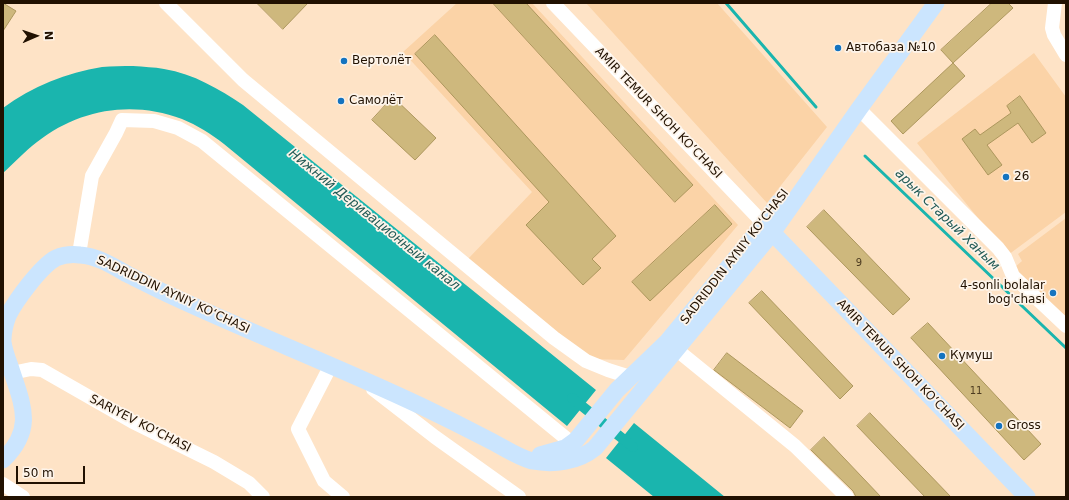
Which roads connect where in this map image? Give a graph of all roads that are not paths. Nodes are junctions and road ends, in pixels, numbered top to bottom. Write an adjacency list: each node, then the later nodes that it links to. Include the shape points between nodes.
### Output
1 (166, 3): 15 (street, via 243,80 554,338 586,361)
2 (553, 3): 8 (street, AMIR TEMUR SHOH KO‘CHASI)
3 (924, 3): 8 (main road, SADRIDDIN AYNIY KO‘CHASI)
4 (936, 3): 7 (main road, SADRIDDIN AYNIY KO‘CHASI)
5 (1058, 9): 6 (street, via 1052,28)
6 (1066, 55)
7 (859, 109): 8 (main road, SADRIDDIN AYNIY KO‘CHASI); 10 (street, via 998,248 1013,276)
8 (768, 228): 12 (main road, SADRIDDIN AYNIY KO‘CHASI); 15 (main road, SADRIDDIN AYNIY KO‘CHASI, via 667,342); 26 (main road, AMIR TEMUR SHOH KO‘CHASI)
9 (79, 254): 11 (main road, SADRIDDIN AYNIY KO‘CHASI, via 63,256 45,267 11,311); 13 (main road, SADRIDDIN AYNIY KO‘CHASI, via 105,262 212,315); 17 (street, via 92,176 122,120 154,121 178,128 202,141)
10 (1066, 326)
11 (3, 341): 14 (main road, SADRIDDIN AYNIY KO‘CHASI)
12 (677, 350): 18 (main road, SADRIDDIN AYNIY KO‘CHASI, via 595,448 586,454 573,459 549,462 530,460); 25 (street, via 794,446)
13 (331, 365): 16 (main road, SADRIDDIN AYNIY KO‘CHASI); 23 (street, via 298,429 324,481)
14 (12, 373): 19 (main road, SADRIDDIN AYNIY KO‘CHASI, via 24,421 18,441); 22 (street, SARIYEV KO‘CHASI, via 31,369 42,370 133,422 214,462 249,483)
15 (630, 376): 17 (main road, SADRIDDIN AYNIY KO‘CHASI)
16 (358, 377): 18 (main road, SADRIDDIN AYNIY KO‘CHASI, via 452,420); 24 (street, SADRIDDIN AYNIY KO‘CHASI, via 435,437)
17 (576, 440): 18 (main road, SADRIDDIN AYNIY KO‘CHASI, via 558,451 534,455 516,454)
18 (507, 450)
19 (3, 460)
20 (3, 484): 21 (street)
21 (23, 497)
22 (263, 497)
23 (343, 497)
24 (519, 497)
25 (847, 497)
26 (1027, 497)

